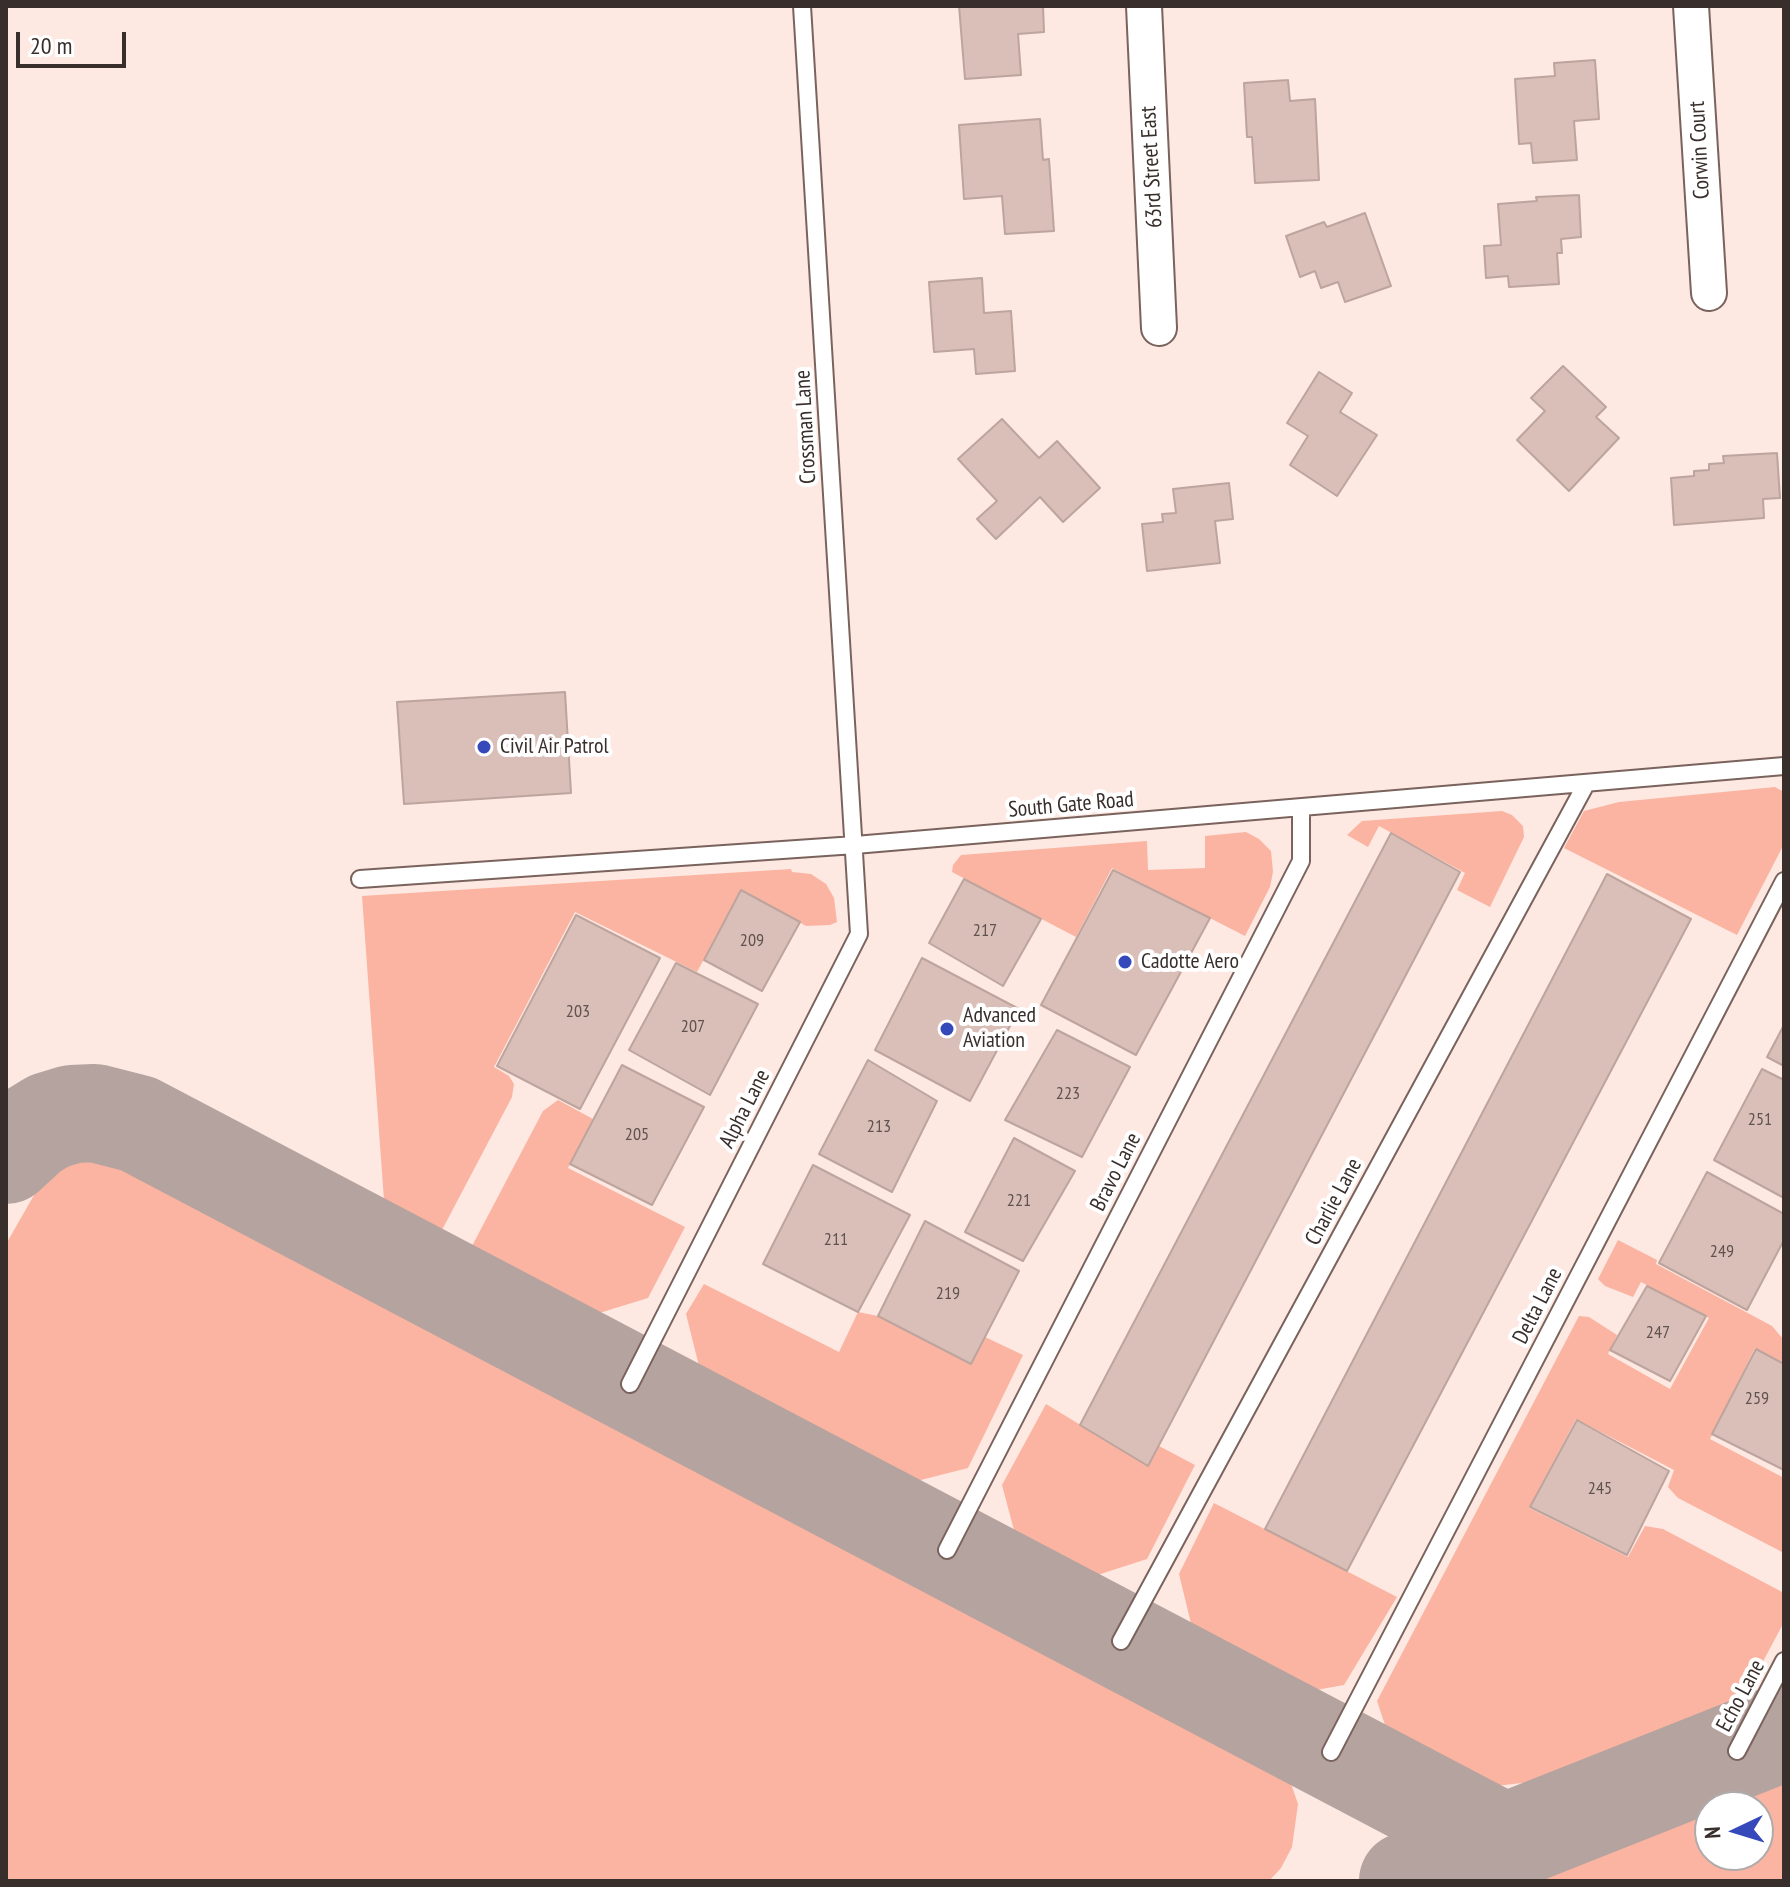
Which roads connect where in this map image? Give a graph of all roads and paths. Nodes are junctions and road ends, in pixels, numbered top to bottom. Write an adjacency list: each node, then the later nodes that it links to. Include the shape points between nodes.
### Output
1 (802, 6): 9 (lane, Crossman Lane)
2 (1144, 6): 5 (street, 63rd Street East)
3 (1691, 6): 4 (street, Corwin Court)
4 (1709, 293)
5 (1159, 328)
6 (1784, 766): 7 (lane, South Gate Road)
7 (1586, 784): 8 (lane, South Gate Road); 14 (lane, Charlie Lane)
8 (1301, 808): 9 (lane, South Gate Road); 13 (lane, Bravo Lane, via 1301,861)
9 (855, 845): 10 (lane, South Gate Road); 12 (lane, Alpha Lane, via 859,934)
10 (360, 879)
11 (1784, 881): 17 (lane, Delta Lane)
12 (630, 1384)
13 (947, 1550)
14 (1121, 1641)
15 (1784, 1661): 16 (lane, Echo Lane)
16 (1737, 1751)
17 (1331, 1752)

